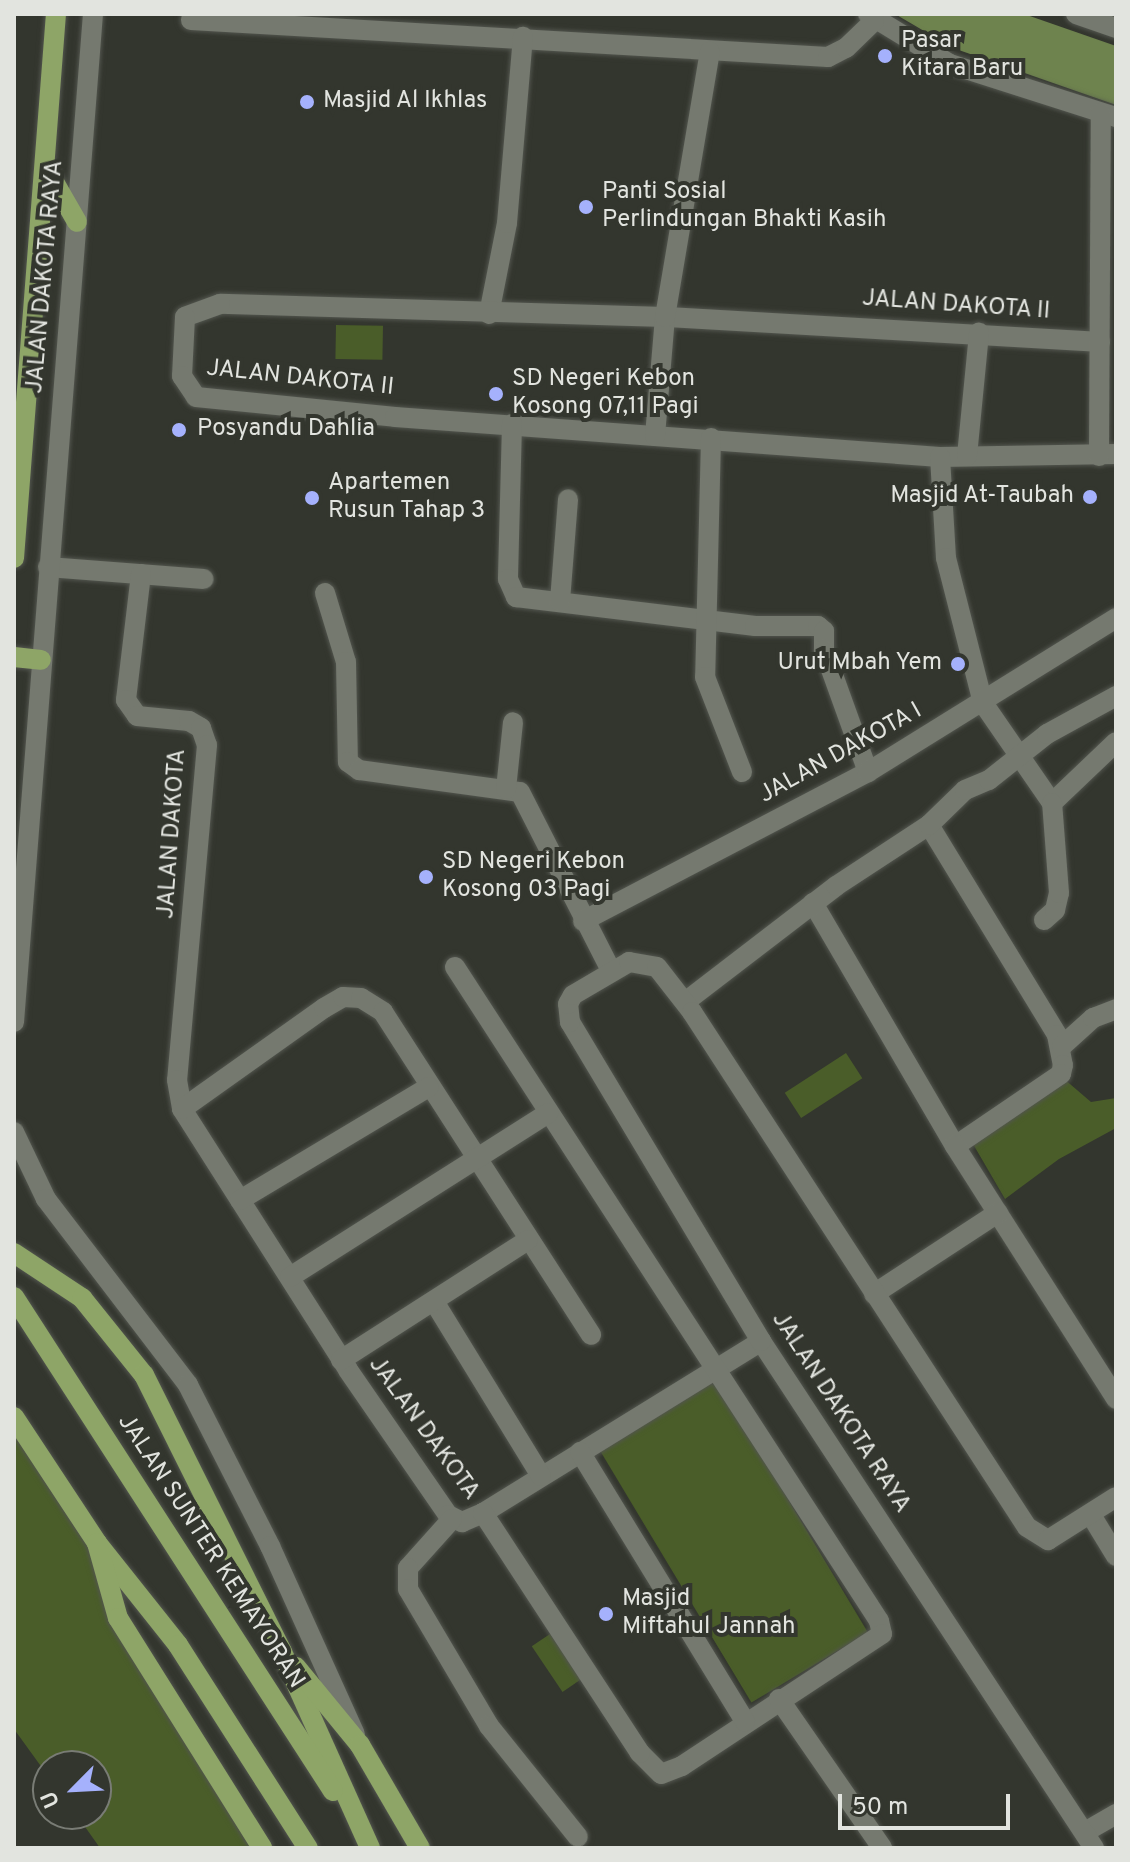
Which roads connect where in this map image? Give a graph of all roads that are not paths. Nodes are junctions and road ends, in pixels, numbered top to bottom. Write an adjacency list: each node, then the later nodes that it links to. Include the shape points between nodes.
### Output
1 (56, 14): 11 (main road)
2 (93, 14): 12 (street, JALAN DAKOTA RAYA)
3 (1076, 14): 7 (street)
4 (871, 17): 9 (street, via 846,48 828,57); 10 (street, via 950,64)
5 (191, 20): 6 (street)
6 (286, 20): 8 (street)
7 (1116, 28)
8 (523, 37): 9 (street); 13 (street, via 507,223)
9 (710, 52): 14 (street)
10 (1108, 115): 16 (street)
11 (46, 168): 12 (main road); 24 (main road)
12 (77, 222): 25 (street, JALAN DAKOTA RAYA)
13 (489, 314): 14 (street, JALAN DAKOTA II); 17 (street, JALAN DAKOTA II, via 207,306 185,317 182,376 196,397 216,401)
14 (665, 317): 15 (street, JALAN DAKOTA II); 18 (street)
15 (979, 333): 16 (street, JALAN DAKOTA II); 21 (street)
16 (1100, 342): 20 (street)
17 (512, 424): 18 (street, JALAN DAKOTA II); 29 (street, via 510,587 516,597)
18 (655, 436): 19 (street, JALAN DAKOTA II)
19 (711, 438): 22 (street, JALAN DAKOTA II); 31 (street)
20 (1108, 455): 21 (street, JALAN DAKOTA II)
21 (967, 456): 22 (street, JALAN DAKOTA II)
22 (940, 457): 35 (street, via 946,558)
23 (568, 499): 29 (street)
24 (14, 558)
25 (48, 567): 26 (street); 33 (street, JALAN DAKOTA RAYA)
26 (141, 574): 27 (street); 54 (street, JALAN DAKOTA, via 126,700 137,716 189,721 201,728 207,745 177,1080)
27 (204, 579)
28 (325, 593): 41 (street, via 346,662 345,750 350,765)
29 (560, 601): 31 (street)
30 (1116, 618): 35 (street, JALAN DAKOTA I)
31 (707, 619): 39 (street, via 705,677); 40 (street, via 755,626 803,624 824,631 824,650)
32 (14, 657): 33 (main road)
33 (41, 660): 51 (street, JALAN DAKOTA RAYA)
34 (1116, 696): 38 (street, via 1047,734)
35 (983, 703): 38 (street); 40 (street, JALAN DAKOTA I)
36 (513, 722): 41 (street)
37 (1116, 742): 42 (street)
38 (1021, 755): 42 (street); 43 (street, via 989,780 965,790)
39 (742, 772)
40 (868, 772): 46 (street, JALAN DAKOTA I)
41 (506, 789): 46 (street, via 521,793)
42 (1052, 803): 45 (street, via 1059,893 1055,910)
43 (929, 825): 44 (street); 52 (street)
44 (813, 903): 49 (street); 57 (street)
45 (1044, 920)
46 (583, 921): 48 (street)
47 (455, 967): 55 (street)
48 (610, 969): 49 (street, via 629,962 657,967); 68 (street, JALAN DAKOTA RAYA, via 573,995 570,1022)
49 (685, 1002): 64 (street)
50 (1116, 1009): 52 (street, via 1093,1018)
51 (14, 1022)
52 (1062, 1046): 57 (street, via 1061,1074)
53 (429, 1087): 54 (street, via 383,1012 361,998 343,997); 58 (street); 59 (street)
54 (182, 1109): 59 (street, JALAN DAKOTA)
55 (548, 1113): 58 (street); 70 (street)
56 (14, 1132): 84 (street, via 46,1199 188,1385 270,1546)
57 (955, 1146): 60 (street)
58 (476, 1159): 61 (street); 63 (street)
59 (240, 1200): 63 (street, JALAN DAKOTA)
60 (998, 1213): 64 (street); 71 (street)
61 (528, 1240): 66 (street); 67 (street)
62 (14, 1253): 81 (main road, via 82,1298 144,1375)
63 (290, 1277): 69 (street, JALAN DAKOTA)
64 (874, 1294): 77 (street, via 1027,1527 1048,1540)
65 (14, 1297): 87 (main road, JALAN SUNTER KEMAYORAN)
66 (435, 1303): 69 (street); 74 (street)
67 (591, 1335)
68 (761, 1341): 70 (street, JALAN DAKOTA); 88 (street, JALAN DAKOTA RAYA)
69 (341, 1360): 78 (street, JALAN DAKOTA)
70 (712, 1369): 73 (street, JALAN DAKOTA); 82 (street, via 882,1628 879,1640)
71 (1116, 1399)
72 (14, 1417): 79 (main road)
73 (580, 1452): 74 (street, JALAN DAKOTA); 83 (street)
74 (541, 1476): 76 (street, JALAN DAKOTA)
75 (1116, 1497): 77 (street)
76 (483, 1513): 78 (street, JALAN DAKOTA, via 467,1521); 83 (street, via 650,1767 670,1772)
77 (1091, 1515): 80 (street)
78 (452, 1519): 86 (street, via 408,1568 405,1582 489,1726)
79 (97, 1543): 89 (main road, via 118,1618); 90 (main road, via 178,1645)
80 (1116, 1556)
81 (282, 1652): 84 (main road); 87 (main road)
82 (779, 1699): 83 (street); 92 (street)
83 (745, 1721)
84 (360, 1745): 91 (main road)
85 (1116, 1814): 88 (street)
86 (578, 1837)
87 (366, 1842)
88 (1088, 1843)
89 (262, 1848)
90 (308, 1848)
91 (420, 1848)
92 (882, 1848)

